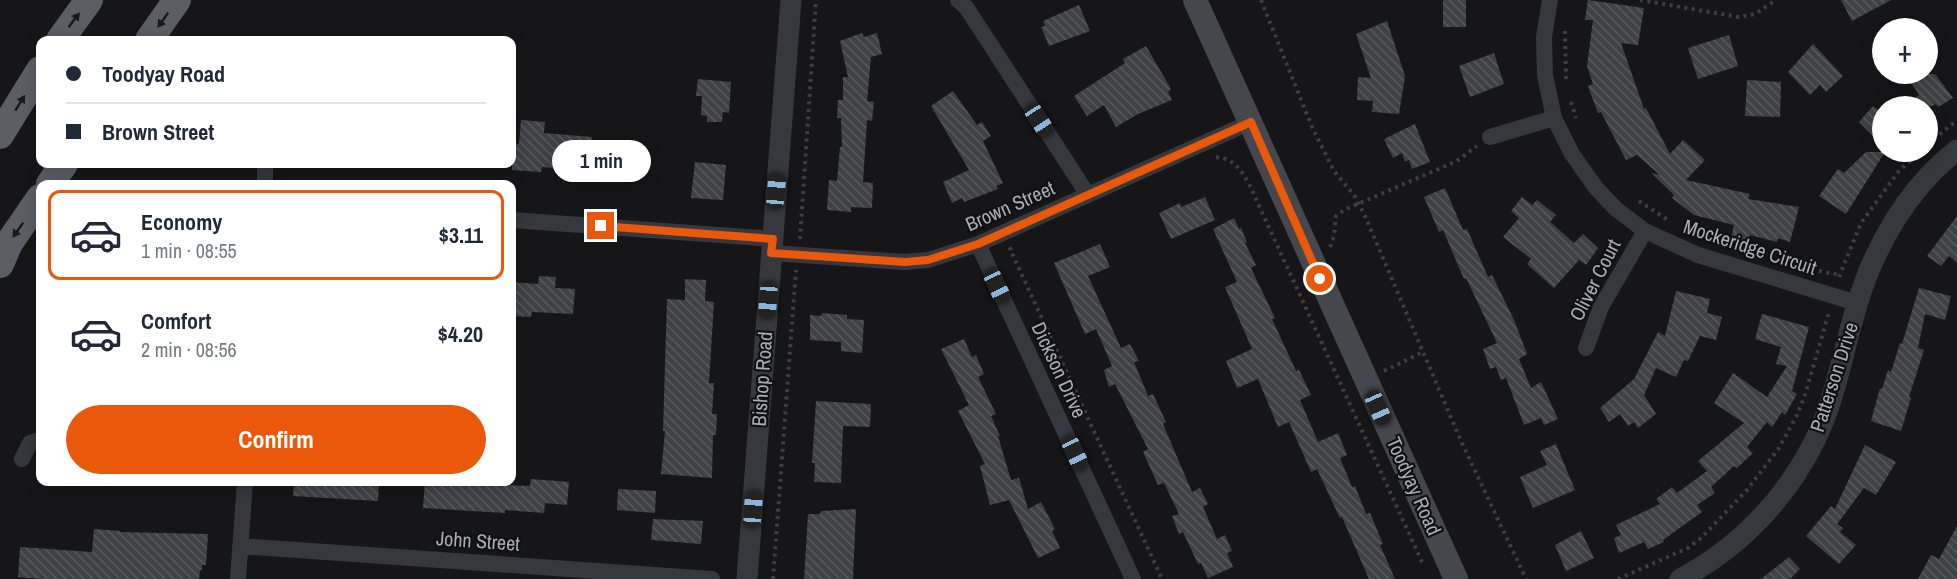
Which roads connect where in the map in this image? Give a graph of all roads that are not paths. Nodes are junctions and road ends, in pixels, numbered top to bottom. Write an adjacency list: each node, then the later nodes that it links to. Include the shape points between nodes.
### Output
1 (89, 0): 7 (highway, one-way to 1)
2 (177, 0): 8 (highway, one-way to 8)
3 (791, 0): 20 (street, Bishop Road)
4 (958, 0): 15 (street)
5 (1195, 0): 11 (main road, Toodyay Road)
6 (1550, 0): 10 (street, Mockeridge Circuit, via 1544,46)
7 (63, 36)
8 (152, 36)
9 (36, 76): 12 (highway, one-way to 9)
10 (1554, 118): 13 (street); 18 (street, Mockeridge Circuit, via 1572,154 1596,188)
11 (1251, 122): 15 (street, Brown Street); 32 (main road, Toodyay Road)
12 (0, 135)
13 (1490, 137)
14 (1957, 150): 22 (street, Patterson Drive, via 1925,180 1891,225)
15 (1088, 195): 19 (street, Brown Street)
16 (36, 204): 21 (highway, one-way to 21, via 9,243)
17 (516, 220): 20 (street, Brown Street)
18 (1645, 231): 22 (street, Mockeridge Circuit, via 1698,255); 23 (street, Oliver Court, via 1600,307)
19 (978, 244): 20 (street, Brown Street, via 928,260 905,262); 31 (street, Dickson Drive)
20 (772, 246): 30 (street, Bishop Road)
21 (0, 264)
22 (1857, 303): 33 (street, Patterson Drive, via 1832,397 1815,440 1793,477 1755,524 1726,550)
23 (1586, 348)
24 (36, 441): 25 (street, via 30,443)
25 (22, 459)
26 (245, 486): 27 (street)
27 (240, 546): 28 (street); 29 (street, John Street)
28 (238, 579)
29 (712, 579)
30 (747, 579)
31 (1133, 579)
32 (1456, 579)
33 (1680, 579)

